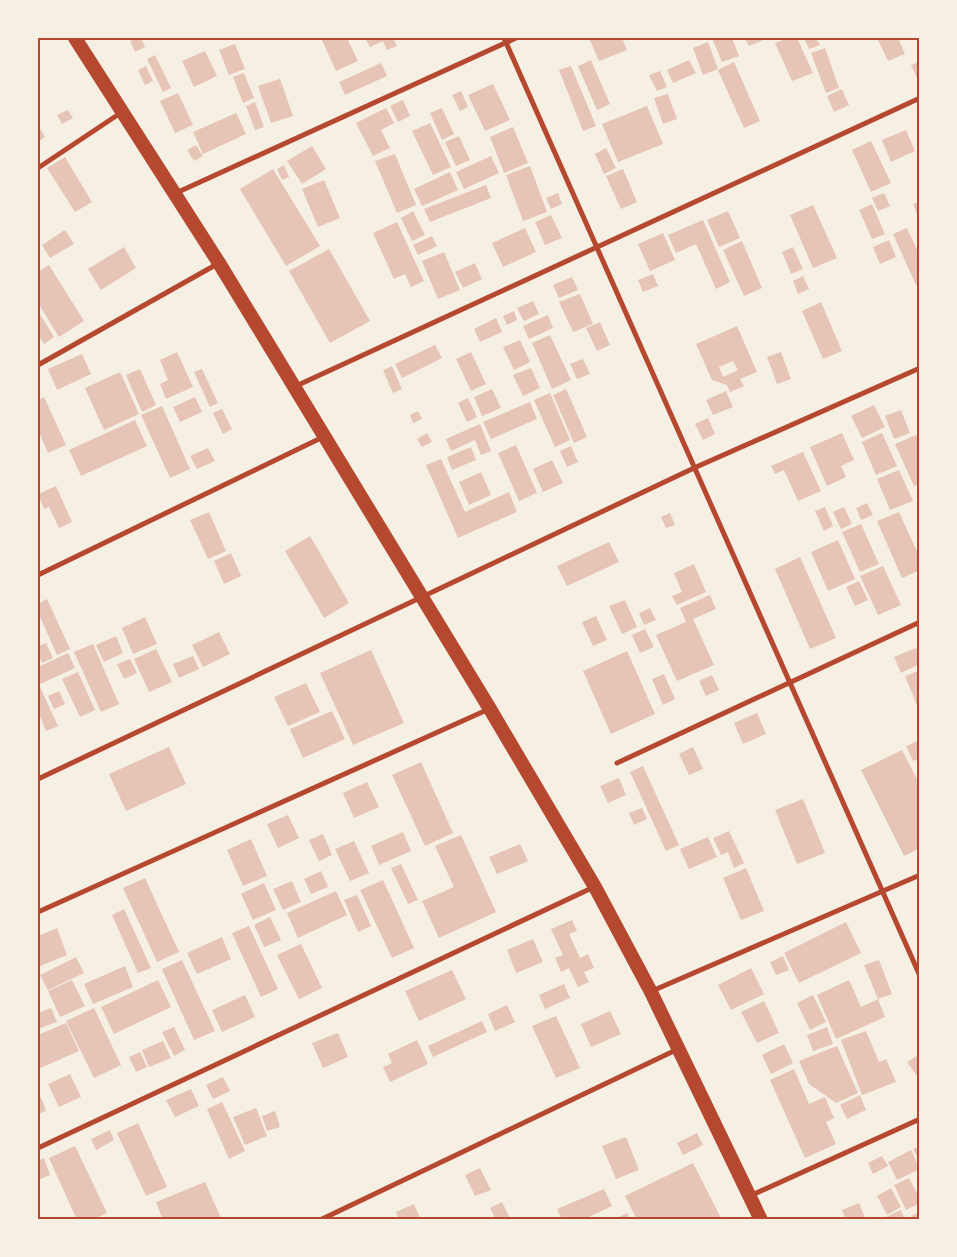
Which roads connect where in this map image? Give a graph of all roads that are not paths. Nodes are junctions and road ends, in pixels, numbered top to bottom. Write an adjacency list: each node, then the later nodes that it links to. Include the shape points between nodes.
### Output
1 (75, 38): 5 (highway)
2 (516, 38): 3 (street)
3 (505, 40): 7 (street); 8 (street)
4 (920, 98): 8 (street)
5 (123, 111): 6 (street); 7 (highway)
6 (38, 168)
7 (176, 193): 9 (highway)
8 (596, 246): 12 (street); 14 (street)
9 (219, 263): 10 (street); 12 (highway)
10 (38, 365)
11 (920, 368): 14 (street)
12 (295, 386): 13 (highway)
13 (325, 436): 15 (street); 16 (highway)
14 (694, 468): 16 (street); 18 (street)
15 (38, 575)
16 (422, 597): 19 (highway); 21 (street)
17 (920, 622): 18 (street)
18 (789, 682): 20 (street); 24 (street)
19 (490, 709): 23 (highway); 25 (street)
20 (617, 763)
21 (38, 779)
22 (920, 875): 24 (street)
23 (595, 887): 27 (highway); 30 (street)
24 (882, 891): 26 (street); 27 (street)
25 (38, 912)
26 (920, 976)
27 (651, 992): 28 (highway)
28 (678, 1049): 31 (highway); 32 (street)
29 (920, 1119): 31 (street)
30 (38, 1148)
31 (750, 1196): 33 (highway)
32 (320, 1220)
33 (761, 1220)

